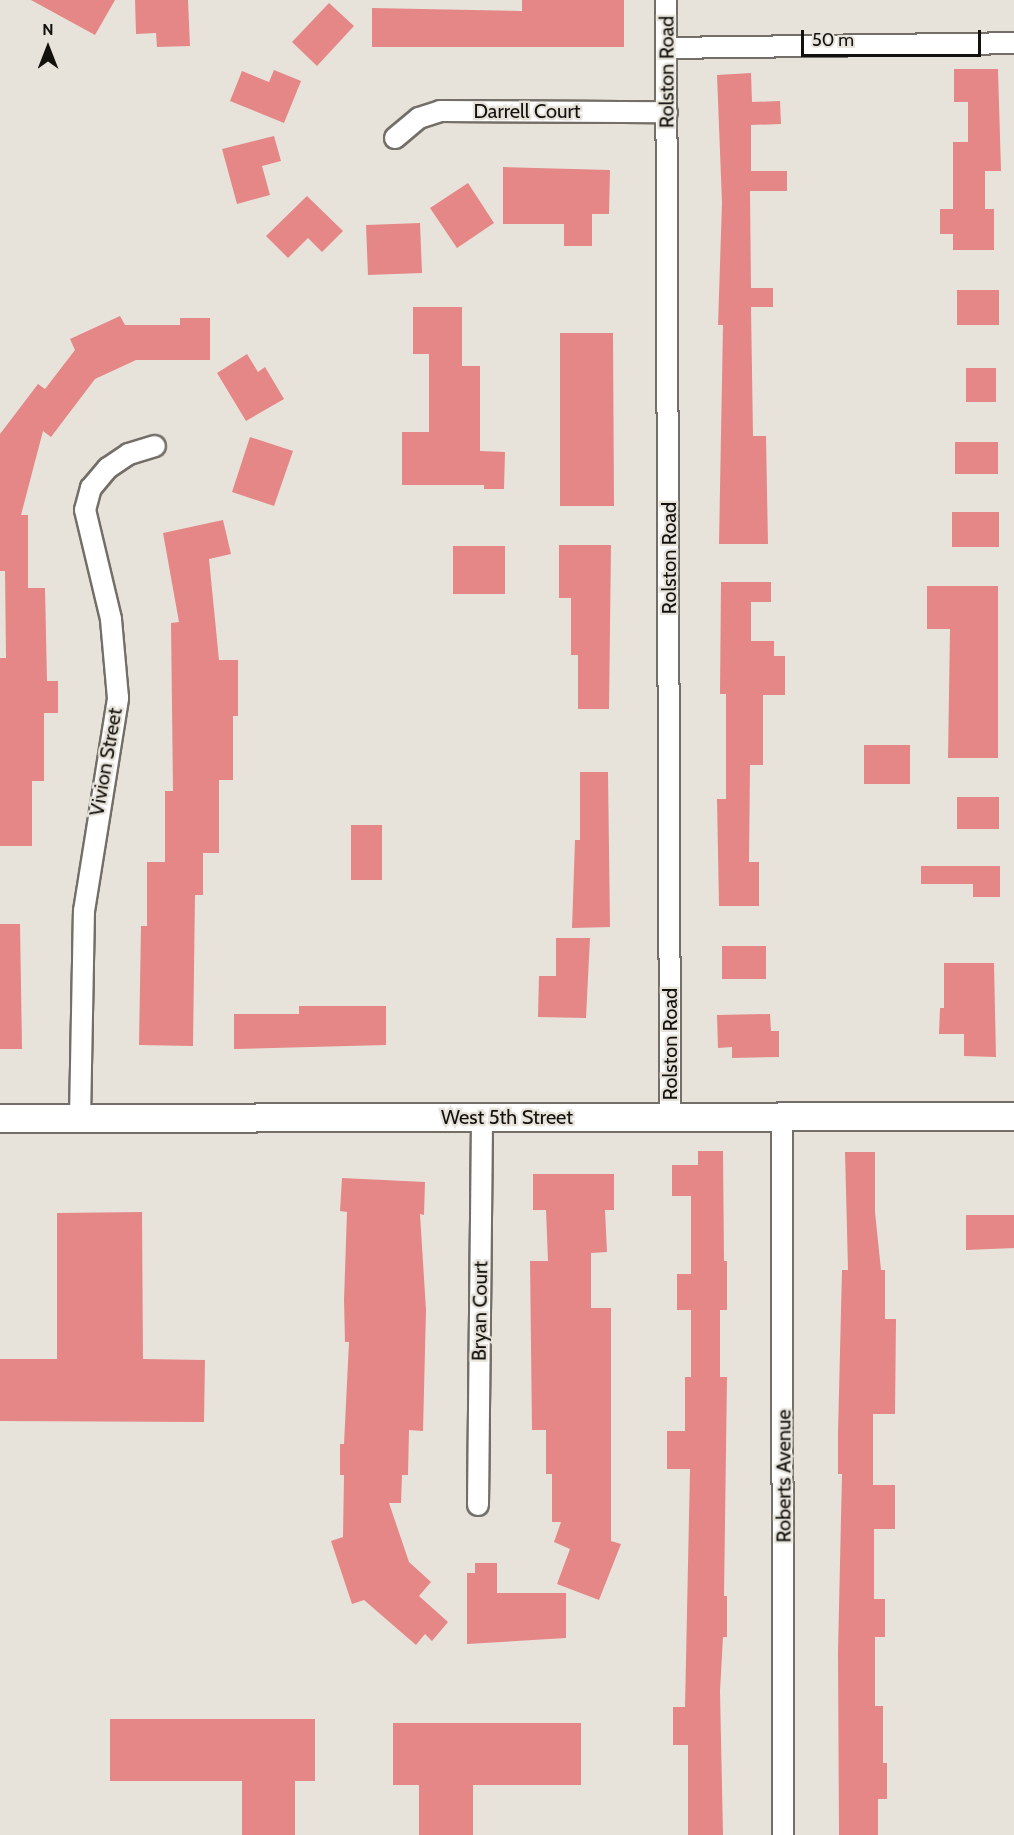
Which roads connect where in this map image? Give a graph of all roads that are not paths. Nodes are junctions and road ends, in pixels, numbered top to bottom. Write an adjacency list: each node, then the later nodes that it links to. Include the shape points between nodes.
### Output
1 (666, 0): 3 (street, Rolston Road)
2 (1014, 43): 3 (street)
3 (667, 48): 4 (street, Rolston Road)
4 (667, 112): 5 (street, Darrell Court, via 440,111 419,118); 9 (street, Rolston Road)
5 (395, 138)
6 (155, 446): 12 (street, Vivion Street, via 129,454 108,468 86,499 85,510 111,619 118,698 84,910)
7 (1014, 1116): 10 (street, West 5th Street)
8 (482, 1117): 9 (street, West 5th Street); 12 (street, West 5th Street); 13 (street, Bryan Court)
9 (670, 1117): 10 (street, West 5th Street)
10 (782, 1117): 14 (street, Roberts Avenue)
11 (0, 1118): 12 (street, West 5th Street)
12 (80, 1118)
13 (478, 1505)
14 (783, 1835)

